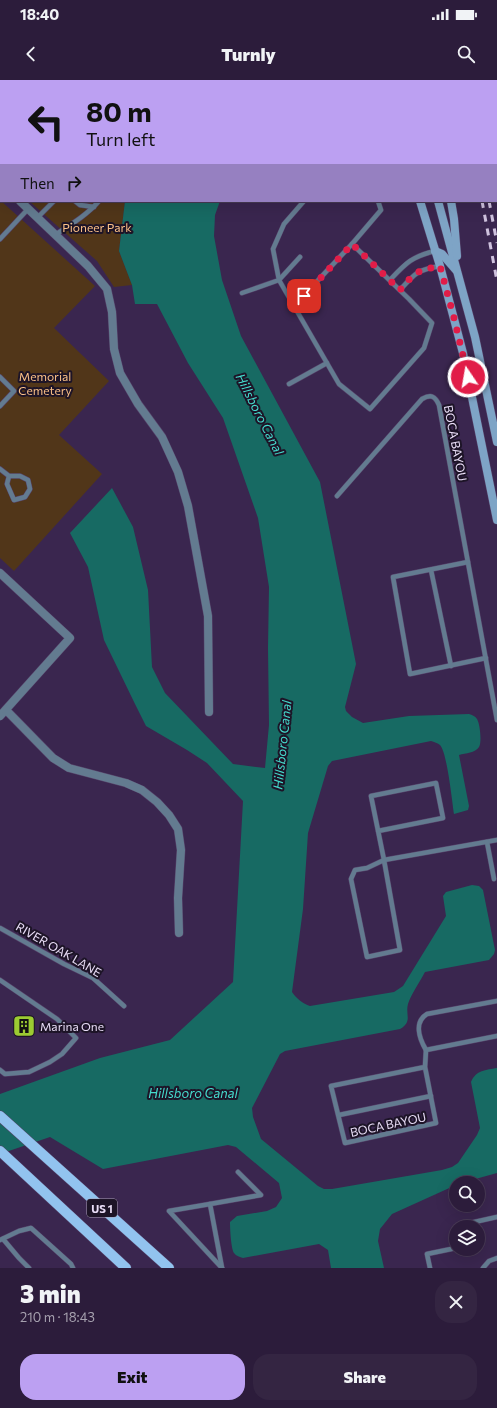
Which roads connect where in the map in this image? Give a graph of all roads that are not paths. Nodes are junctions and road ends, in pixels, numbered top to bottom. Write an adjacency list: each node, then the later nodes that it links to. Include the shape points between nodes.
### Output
1 (21, 202): 11 (street)
2 (53, 202): 12 (lane)
3 (77, 202): 10 (lane)
4 (98, 202): 10 (lane)
5 (303, 202): 20 (lane, via 284,224 273,249)
6 (378, 202): 15 (lane, via 381,210)
7 (420, 202): 16 (main road)
8 (438, 202): 19 (main road)
9 (451, 202): 19 (main road)
10 (94, 206): 13 (lane)
11 (28, 209): 12 (street); 14 (lane)
12 (37, 218): 13 (street)
13 (55, 235): 39 (street, via 88,266 107,289 112,312 114,349 120,373 162,437 178,472 188,506 208,616)
14 (0, 239)
15 (352, 244): 21 (lane); 24 (lane)
16 (435, 251): 18 (main road); 19 (main road, via 442,254); 21 (lane, via 413,258)
17 (300, 257): 20 (lane)
18 (440, 266): 22 (lane, via 422,270 412,276); 33 (main road, via 463,353)
19 (458, 273): 29 (main road, via 480,357)
20 (278, 280): 23 (lane); 24 (lane)
21 (390, 280): 22 (lane)
22 (400, 290): 25 (lane, via 432,323 424,348 370,409 339,384)
23 (242, 293)
24 (294, 306): 25 (lane)
25 (327, 363): 27 (lane)
26 (0, 377): 28 (lane, via 14,391)
27 (290, 384)
28 (0, 406)
29 (497, 442)
30 (0, 468): 31 (lane)
31 (9, 476): 31 (lane, via 20,476 28,480 30,489 25,497 14,500 7,484)
32 (337, 496): 34 (lane, BOCA BAYOU, via 422,399 432,396 436,398)
33 (497, 520)
34 (468, 562): 35 (lane); 37 (lane, BOCA BAYOU)
35 (431, 570): 38 (lane); 38 (lane, via 393,577 410,674)
36 (0, 573): 40 (street, via 70,638)
37 (486, 658): 38 (lane); 41 (lane, BOCA BAYOU)
38 (450, 666)
39 (209, 712)
40 (3, 713): 48 (street, via 53,758 69,768 126,782 142,790 169,815 178,829 181,850)
41 (497, 720)
42 (378, 831): 42 (lane, via 371,796 436,783 443,818); 45 (lane)
43 (497, 840): 44 (lane)
44 (487, 842): 45 (lane); 46 (lane)
45 (384, 860): 45 (lane, via 367,868 355,870 351,879 367,957 400,950)
46 (494, 878)
47 (0, 928): 51 (lane, RIVER OAK LANE, via 93,978)
48 (179, 933)
49 (0, 980): 55 (lane, via 57,1019 76,1038 62,1054 29,1072 5,1074)
50 (497, 1002): 53 (lane, via 422,1017 418,1024)
51 (124, 1006)
52 (497, 1036): 53 (lane)
53 (426, 1050): 54 (lane, BOCA BAYOU)
54 (425, 1067): 56 (lane, BOCA BAYOU); 57 (lane, BOCA BAYOU, via 331,1086)
55 (0, 1070)
56 (431, 1096): 57 (lane); 57 (lane, BOCA BAYOU, via 436,1123 345,1143)
57 (339, 1115)
58 (0, 1116): 70 (main road, US 1)
59 (2, 1153): 69 (main road, US 1)
60 (238, 1172): 61 (lane, via 261,1195)
61 (210, 1204): 71 (lane); 71 (lane, via 169,1212)
62 (497, 1217): 63 (lane)
63 (484, 1220)
64 (1, 1239): 67 (lane); 68 (lane, via 31,1228)
65 (449, 1249): 72 (lane, via 427,1254)
66 (497, 1258): 73 (lane, via 489,1261)
67 (30, 1268)
68 (73, 1268)
69 (126, 1268)
70 (169, 1268)
71 (222, 1268)
72 (430, 1268)
73 (483, 1268)

